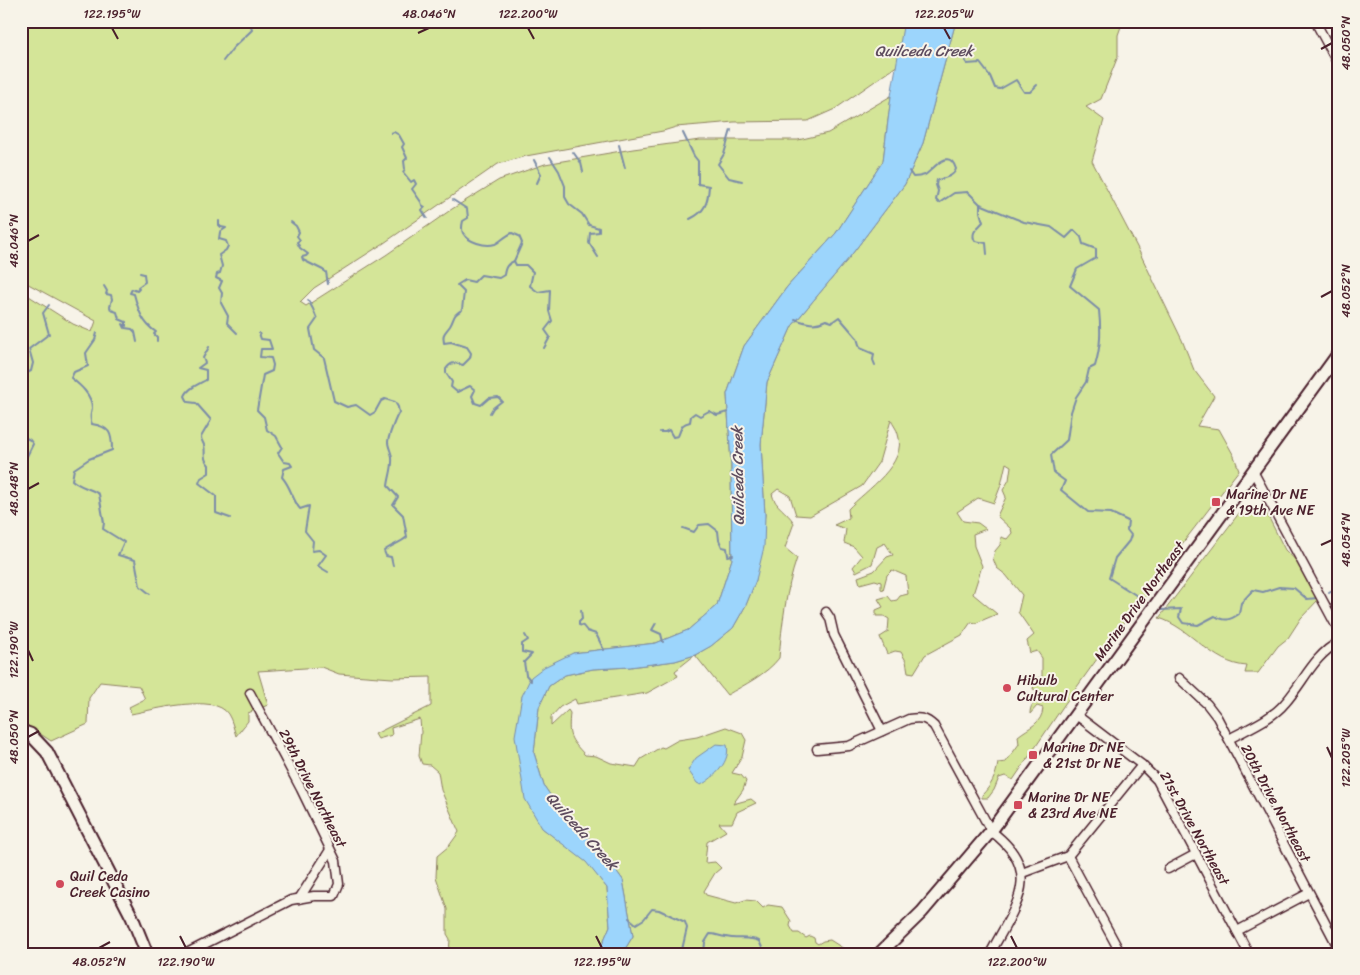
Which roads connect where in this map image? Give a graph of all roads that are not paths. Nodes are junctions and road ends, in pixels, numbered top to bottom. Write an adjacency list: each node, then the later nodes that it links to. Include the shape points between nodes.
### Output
1 (1315, 21): 2 (street)
2 (1339, 66)
3 (1339, 353): 4 (main road, Marine Drive Northeast)
4 (1252, 471): 6 (street); 10 (main road, Marine Drive Northeast)
5 (826, 612): 11 (street, via 834,635)
6 (1339, 631)
7 (1339, 642): 13 (street, via 1329,647 1284,705)
8 (1179, 678): 13 (street, 20th Drive Northeast, via 1207,704)
9 (250, 693): 17 (street, 29th Drive Northeast)
10 (1075, 714): 15 (street, 21st Drive Northeast); 16 (main road, Marine Drive Northeast)
11 (882, 731): 14 (street, via 848,746); 16 (street, via 909,719 923,718 930,722)
12 (26, 733): 24 (main road, via 47,752)
13 (1229, 739): 22 (street, 20th Drive Northeast)
14 (817, 749)
15 (1142, 765): 18 (street, 21st Drive Northeast, via 1157,780); 19 (street)
16 (991, 831): 21 (street, via 1015,855); 30 (main road, Marine Drive Northeast, via 922,912)
17 (330, 850): 23 (street); 23 (street, 29th Drive Northeast, via 339,872 334,896)
18 (1196, 854): 20 (street); 25 (street, 21st Drive Northeast)
19 (1068, 856): 21 (street); 32 (street)
20 (1168, 869)
21 (1022, 873): 31 (street, via 1020,895)
22 (1309, 893): 25 (street); 26 (street, 20th Drive Northeast)
23 (299, 899): 27 (street, via 291,900)
24 (132, 917): 28 (main road); 29 (main road)
25 (1237, 931): 33 (street, 21st Drive Northeast)
26 (1339, 949)
27 (187, 953)
28 (147, 954)
29 (153, 954)
30 (879, 954)
31 (990, 954)
32 (1121, 954)
33 (1249, 954)

